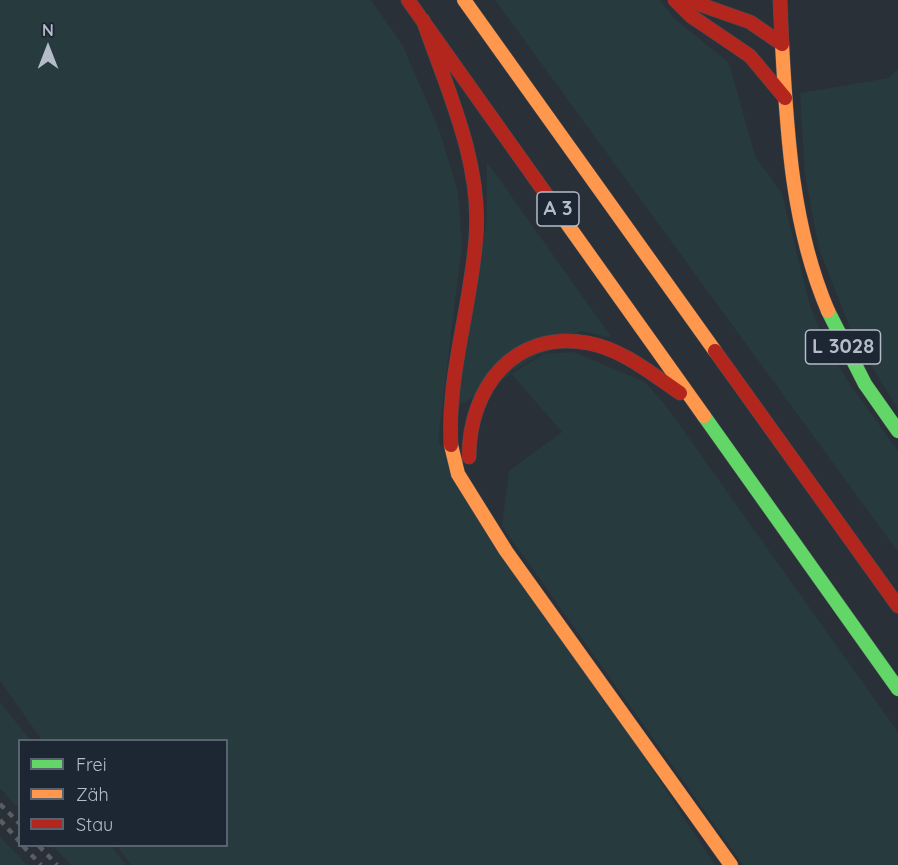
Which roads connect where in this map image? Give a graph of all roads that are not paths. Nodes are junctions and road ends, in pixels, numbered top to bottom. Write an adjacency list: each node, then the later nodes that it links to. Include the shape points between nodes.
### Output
1 (408, 0): 6 (main road, A 3)
2 (464, 0): 13 (main road, A 3)
3 (675, 0): 7 (main road, via 700,24)
4 (688, 0): 8 (main road, via 748,20)
5 (780, 0): 8 (main road, L 3028)
6 (423, 20): 10 (main road, A 3); 12 (main road, via 467,147 475,193 476,236 448,432 458,474)
7 (722, 35): 8 (main road); 9 (main road, via 760,63)
8 (782, 44): 9 (main road, L 3028)
9 (785, 99): 11 (main road, L 3028, via 793,190 816,285 854,368)
10 (691, 400): 12 (main road, via 596,345 561,341 535,346 492,375 478,397 469,422); 14 (main road, A 3)
11 (898, 431)
12 (474, 498): 15 (main road, via 519,570)
13 (898, 606)
14 (898, 689)
15 (731, 865)

